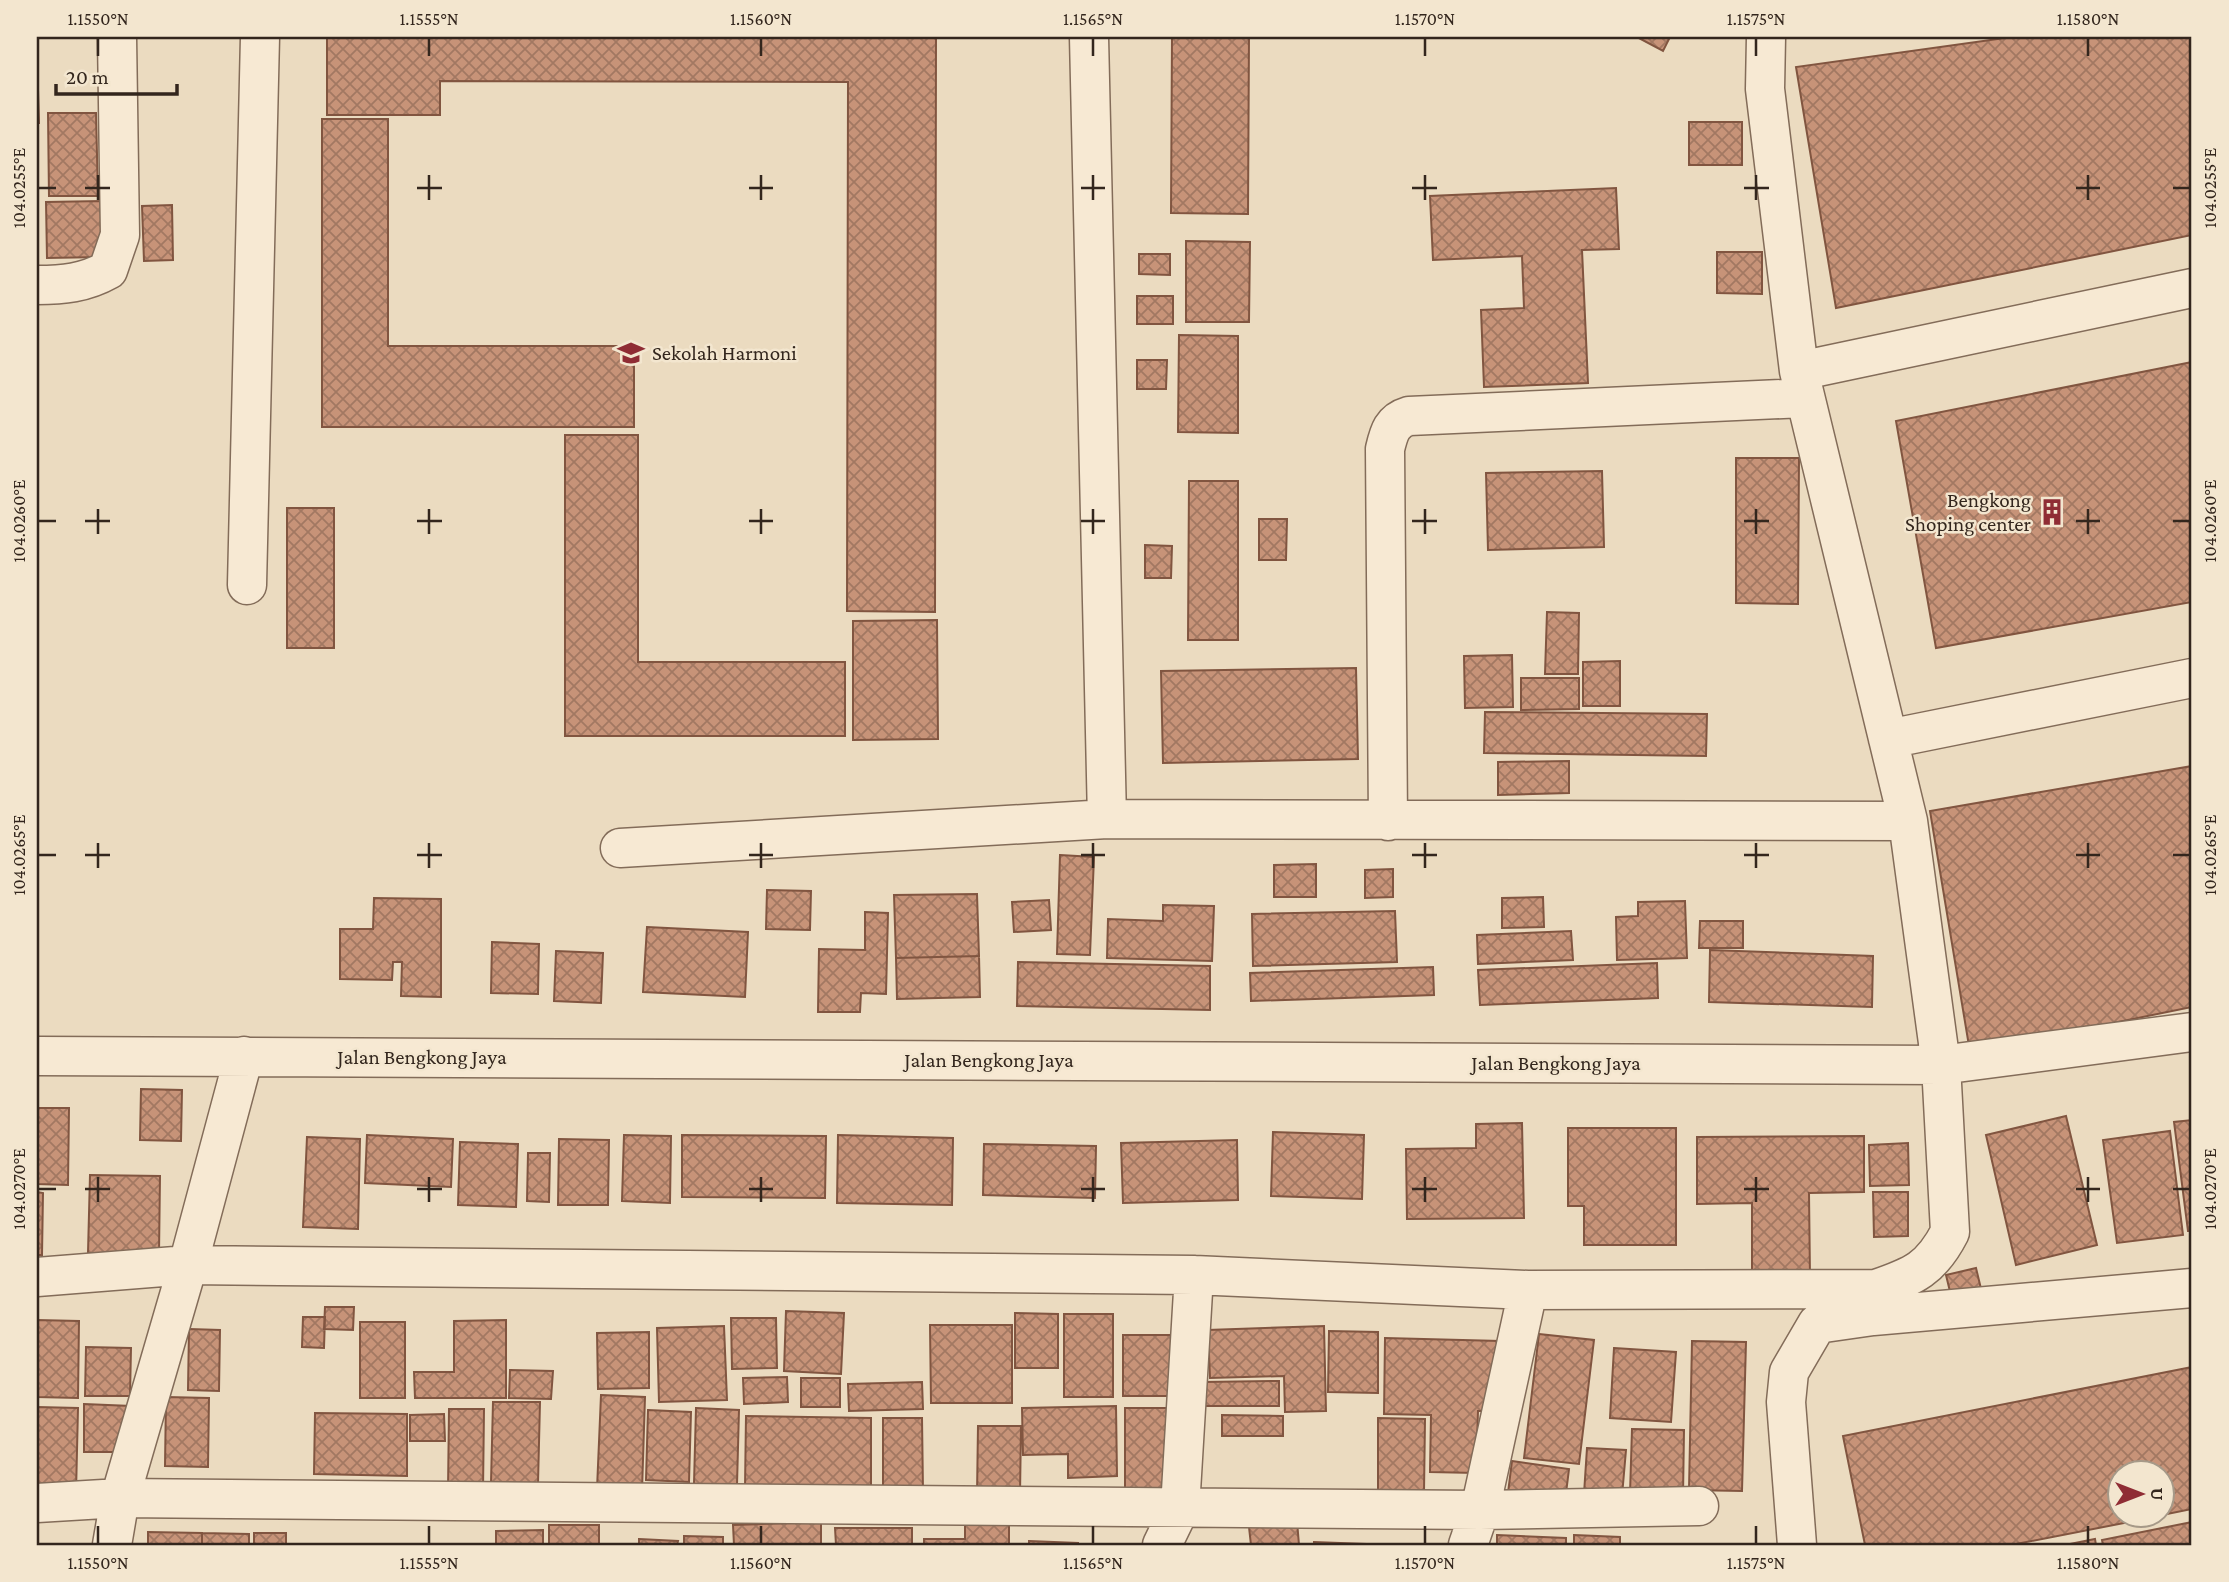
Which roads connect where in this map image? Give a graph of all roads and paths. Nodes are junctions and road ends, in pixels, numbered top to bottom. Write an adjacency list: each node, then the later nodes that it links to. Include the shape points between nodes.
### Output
1 (117, 37): 5 (street, via 120,235 108,270 66,285)
2 (260, 37): 8 (street)
3 (1089, 37): 11 (street)
4 (1766, 37): 7 (street, via 1765,89)
5 (37, 285)
6 (2192, 288): 7 (street)
7 (1802, 385): 10 (street); 12 (street, via 1399,419 1390,430 1385,449)
8 (247, 585)
9 (2192, 678): 10 (street)
10 (1888, 739): 13 (street)
11 (1107, 819): 12 (street); 14 (street)
12 (1388, 821): 13 (street)
13 (1908, 821): 18 (street)
14 (621, 848)
15 (2192, 1032): 18 (street, Jalan Bengkong Jaya)
16 (37, 1056): 17 (street, Jalan Bengkong Jaya)
17 (244, 1056): 18 (street, Jalan Bengkong Jaya); 19 (street)
18 (1941, 1065): 23 (street, via 1950,1232 1940,1253 1902,1280 1877,1289)
19 (188, 1265): 20 (street); 21 (street); 24 (street)
20 (1194, 1275): 23 (street); 27 (street)
21 (37, 1276)
22 (2192, 1288): 31 (street, via 1872,1315 1817,1324 1789,1372 1786,1402)
23 (1528, 1290): 28 (street)
24 (120, 1499): 25 (street); 27 (street); 29 (street)
25 (37, 1503)
26 (1699, 1506): 28 (street)
27 (1180, 1508): 28 (street); 30 (street)
28 (1474, 1528)
29 (112, 1545)
30 (1162, 1545)
31 (1797, 1545)

